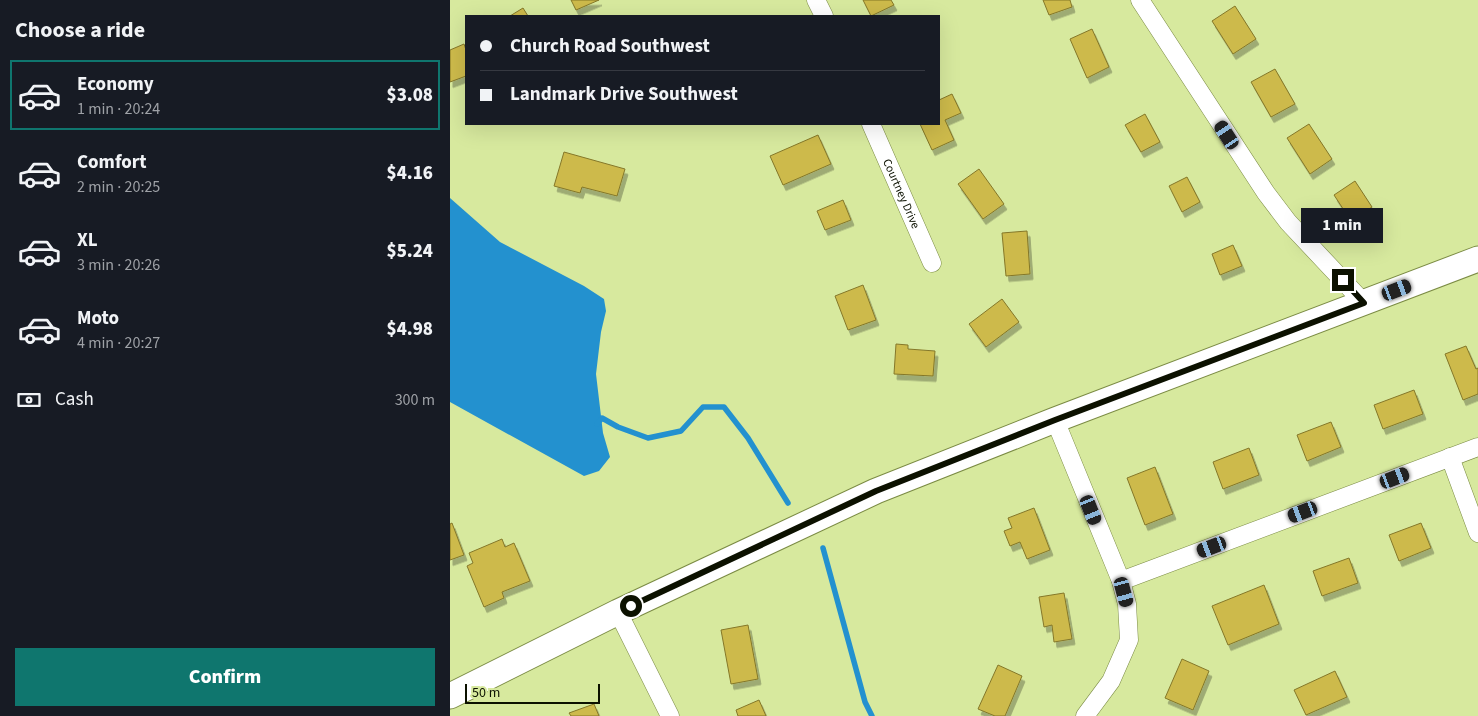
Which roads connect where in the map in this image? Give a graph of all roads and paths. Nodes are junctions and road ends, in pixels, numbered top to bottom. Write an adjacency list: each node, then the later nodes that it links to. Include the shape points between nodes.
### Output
1 (816, 0): 3 (street)
2 (1140, 0): 7 (street, via 1266,193 1288,222)
3 (824, 15)
4 (871, 125): 6 (street, Courtney Drive)
5 (1478, 259): 7 (street)
6 (932, 263)
7 (1364, 303): 8 (street)
8 (1055, 420): 12 (street); 13 (street, via 876,491)
9 (1478, 447): 10 (street)
10 (1450, 458): 11 (street); 12 (street)
11 (1478, 533)
12 (1120, 581): 16 (street, via 1126,604 1128,640 1111,681)
13 (618, 612): 14 (street); 15 (street)
14 (450, 696)
15 (670, 716)
16 (1085, 716)

